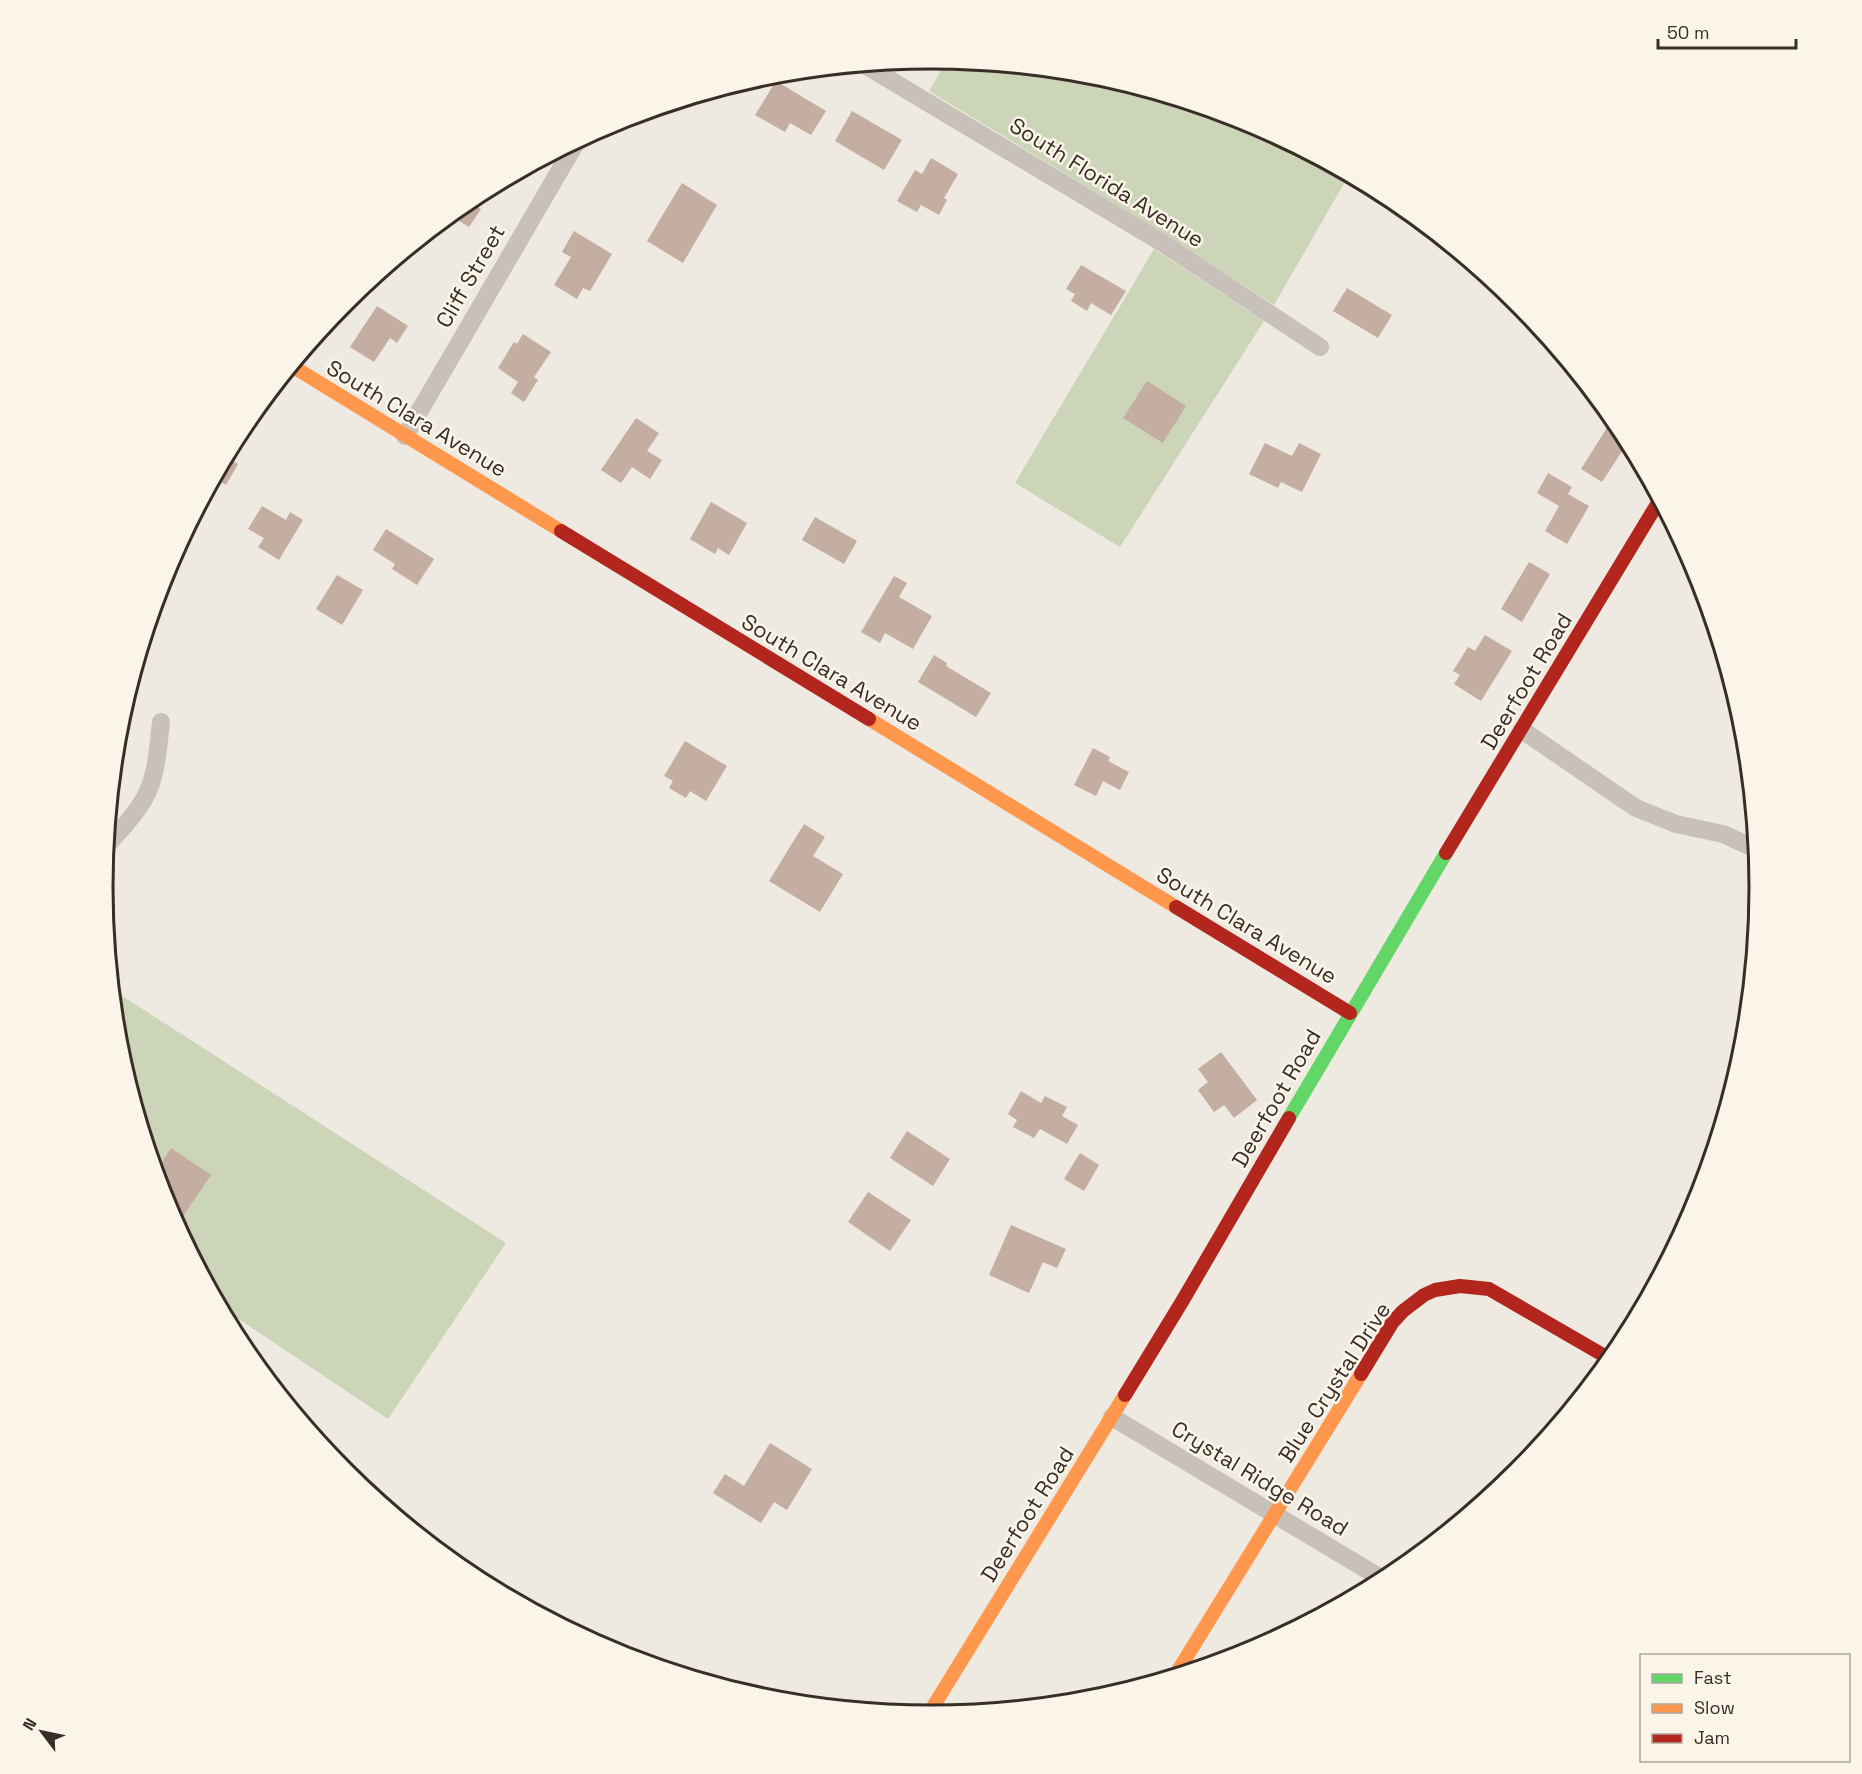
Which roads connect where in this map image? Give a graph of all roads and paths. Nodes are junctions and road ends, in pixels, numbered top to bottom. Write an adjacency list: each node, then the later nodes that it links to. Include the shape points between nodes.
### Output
1 (875, 71): 3 (street, South Florida Avenue, via 1161,243)
2 (570, 152): 5 (street, Cliff Street)
3 (1320, 347)
4 (298, 370): 5 (street, South Clara Avenue)
5 (405, 436): 11 (street, South Clara Avenue)
6 (1655, 507): 8 (street, Deerfoot Road)
7 (161, 722): 9 (street, via 157,762 145,797)
8 (1522, 730): 10 (street, via 1636,808); 11 (street, Deerfoot Road)
9 (115, 837)
10 (1747, 845)
11 (1350, 1013): 13 (street, Deerfoot Road)
12 (1602, 1354): 14 (street, Blue Crystal Drive, via 1489,1289 1459,1285 1435,1289 1404,1308 1392,1323)
13 (1112, 1417): 14 (street, Crystal Ridge Road); 17 (street, Deerfoot Road)
14 (1274, 1515): 15 (street, Crystal Ridge Road); 16 (street, Blue Crystal Drive)
15 (1374, 1574)
16 (1181, 1666)
17 (934, 1705)

